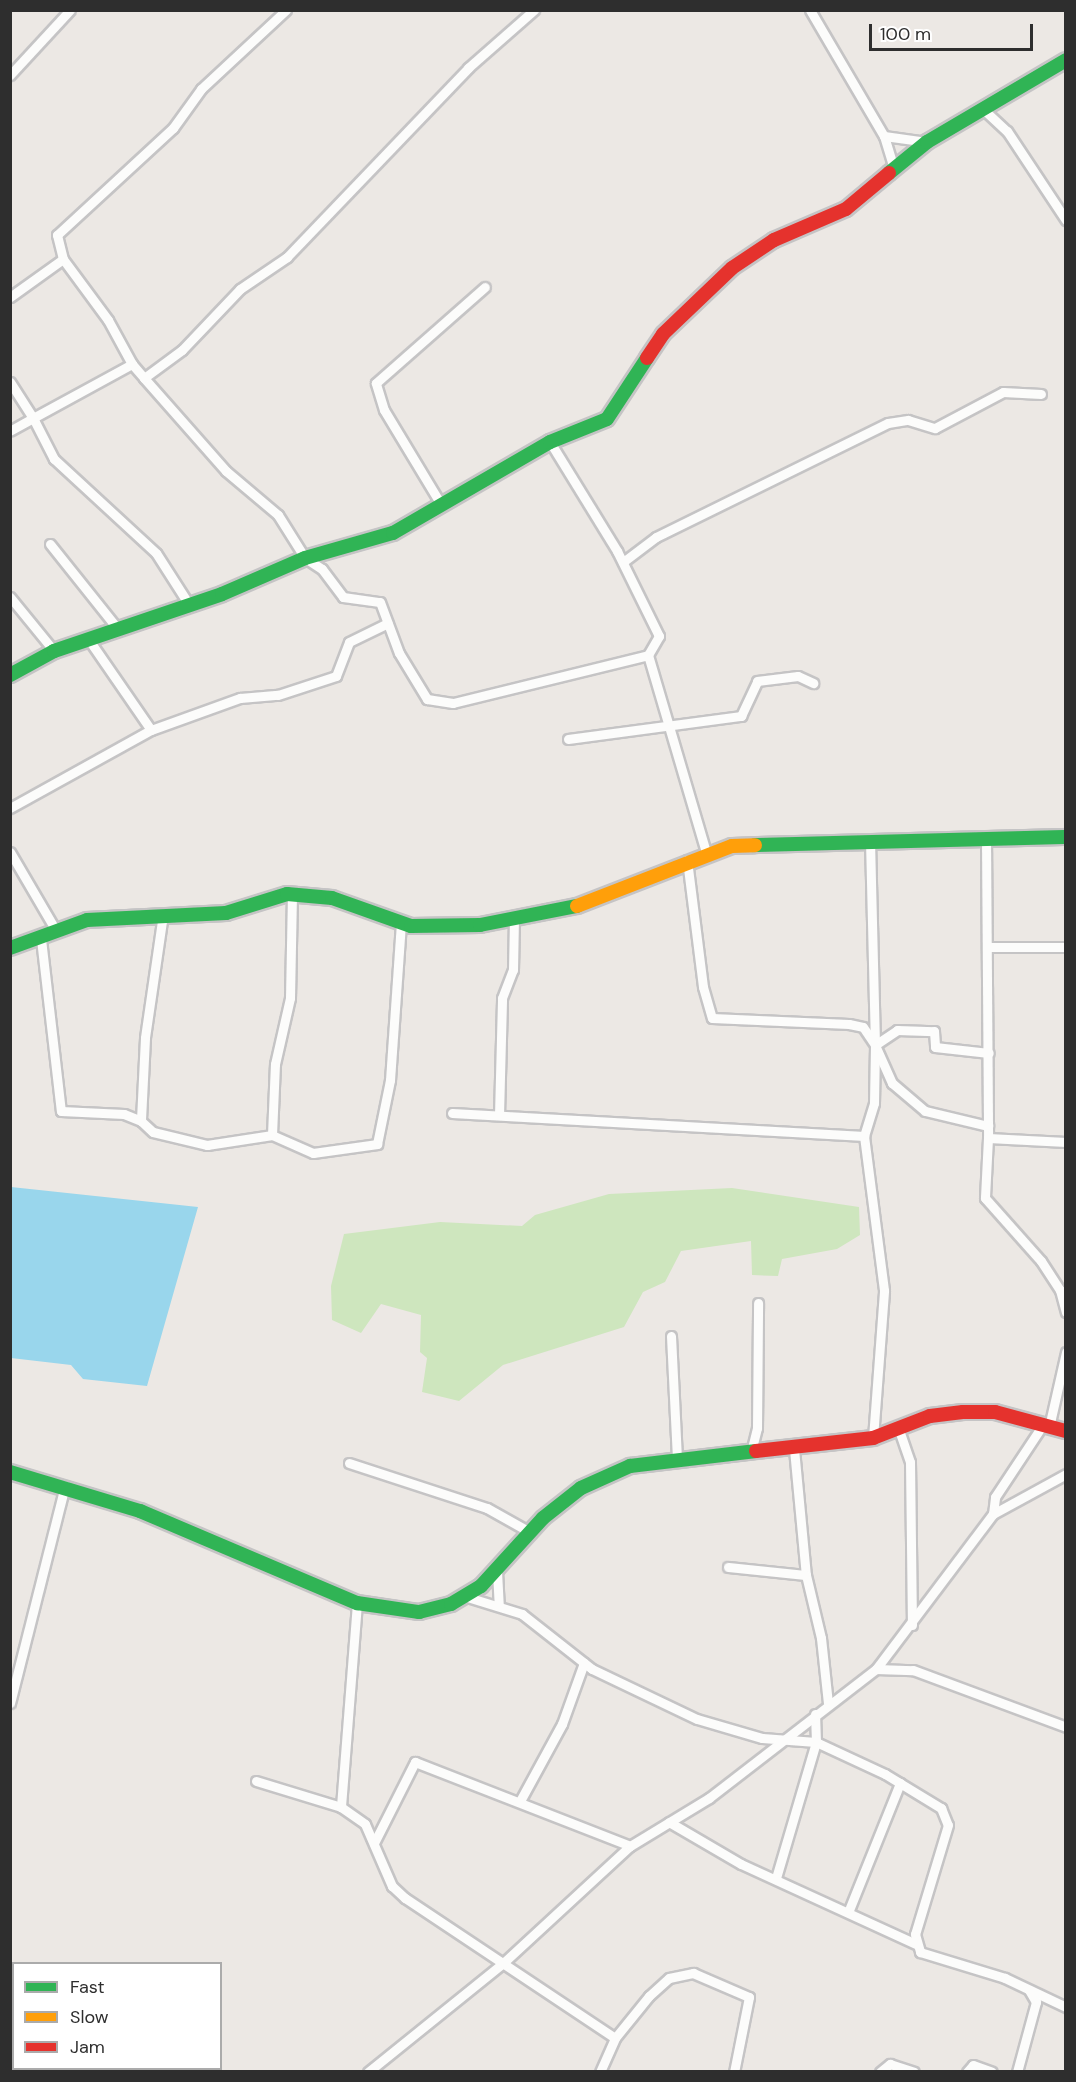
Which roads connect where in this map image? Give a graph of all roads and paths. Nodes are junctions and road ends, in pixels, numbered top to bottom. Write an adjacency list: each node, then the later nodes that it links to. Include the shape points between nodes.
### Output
1 (70, 10): 6 (street)
2 (286, 10): 12 (street, via 201,89 173,128 103,195 66,222 57,235)
3 (534, 10): 16 (street, via 468,68 287,257 240,289 219,316)
4 (810, 10): 8 (street)
5 (1065, 60): 7 (street)
6 (10, 75)
7 (983, 109): 9 (street); 11 (street, via 1008,131)
8 (884, 136): 9 (street); 10 (street)
9 (927, 142): 10 (street)
10 (894, 169): 21 (street, via 846,209 774,240 732,268 663,334 616,411)
11 (1065, 220)
12 (63, 259): 14 (street); 15 (street, via 108,320)
13 (485, 287): 22 (street, via 376,383 384,410)
14 (10, 297)
15 (132, 364): 16 (street); 19 (street)
16 (144, 378): 24 (street, via 226,471 278,515)
17 (10, 382): 19 (street)
18 (1041, 394): 25 (street, via 1003,392 935,428 908,420 888,423 656,537)
19 (33, 418): 20 (street); 27 (street, via 54,459 156,553)
20 (10, 431)
21 (550, 442): 22 (street); 25 (street)
22 (442, 506): 24 (street, via 393,533)
23 (50, 544): 29 (street)
24 (305, 558): 27 (street); 28 (street, via 322,569 343,597 380,602)
25 (623, 562): 32 (street, via 659,636)
26 (10, 597): 31 (street)
27 (188, 603): 29 (street)
28 (388, 623): 32 (street, via 399,653 427,699 453,703); 36 (street, via 349,642 336,676 278,695 240,698)
29 (117, 628): 30 (street)
30 (89, 640): 31 (street); 36 (street)
31 (54, 651): 33 (street)
32 (648, 655): 35 (street, via 655,665)
33 (10, 675)
34 (813, 683): 35 (street, via 798,676 757,681 741,716)
35 (668, 728): 37 (street); 43 (street)
36 (151, 730): 38 (street)
37 (568, 739)
38 (10, 808)
39 (1065, 837): 40 (street)
40 (986, 838): 41 (street); 51 (street)
41 (870, 840): 43 (street, via 732,846); 54 (street)
42 (10, 852): 49 (street)
43 (706, 852): 44 (street)
44 (687, 860): 47 (street, via 588,904); 54 (street, via 703,987 712,1018 849,1024 863,1027)
45 (291, 894): 46 (street, via 270,896 226,913); 48 (street, via 332,898); 60 (street, via 290,998 275,1064)
46 (163, 914): 49 (street, via 119,914); 58 (street, via 144,1038)
47 (514, 920): 48 (street, via 451,928); 57 (street, via 513,970 502,998)
48 (401, 922): 60 (street, via 390,1080 377,1144 313,1154)
49 (55, 929): 50 (street)
50 (41, 939): 53 (street); 58 (street, via 61,1111 124,1114)
51 (987, 946): 52 (street); 55 (street)
52 (1065, 947)
53 (10, 948)
54 (875, 1045): 55 (street, via 897,1030 934,1031 934,1047); 59 (street, via 892,1083 925,1111); 61 (street, via 874,1103)
55 (989, 1053): 59 (street)
56 (452, 1113): 57 (street)
57 (499, 1115): 61 (street)
58 (141, 1122): 60 (street, via 153,1132 207,1145)
59 (988, 1126): 62 (street)
60 (272, 1134)
61 (864, 1136): 71 (street, via 884,1290)
62 (988, 1138): 63 (street); 65 (street, via 985,1198 1041,1261 1060,1290)
63 (1065, 1142)
64 (758, 1303): 73 (street, via 757,1428)
65 (1065, 1312)
66 (671, 1336): 74 (street)
67 (1065, 1352): 68 (street)
68 (1046, 1426): 69 (street, via 995,1412 963,1412 930,1416); 70 (street); 79 (street, via 994,1497)
69 (899, 1430): 71 (street); 87 (street, via 910,1462)
70 (1065, 1431)
71 (873, 1438): 72 (street)
72 (794, 1449): 73 (street); 83 (street)
73 (751, 1452): 74 (street)
74 (677, 1457): 80 (street, via 602,1476)
75 (349, 1463): 80 (street, via 487,1508)
76 (10, 1472): 78 (street)
77 (1065, 1474): 79 (street)
78 (65, 1486): 85 (street); 90 (street)
79 (993, 1514): 87 (street)
80 (528, 1531): 82 (street)
81 (728, 1567): 83 (street)
82 (497, 1571): 84 (street); 86 (street, via 494,1588)
83 (806, 1575): 91 (street, via 821,1638)
84 (464, 1596): 85 (street, via 419,1612); 86 (street)
85 (357, 1603): 99 (street)
86 (500, 1605): 88 (street, via 522,1614)
87 (912, 1625): 89 (street)
88 (584, 1662): 94 (street, via 697,1719 762,1738); 98 (street, via 562,1724)
89 (876, 1669): 91 (street); 93 (street, via 913,1670)
90 (10, 1703)
91 (828, 1703): 92 (street)
92 (814, 1714): 94 (street); 95 (street)
93 (1065, 1727)
94 (784, 1739): 95 (street); 100 (street)
95 (816, 1742): 97 (street); 103 (street)
96 (256, 1781): 99 (street)
97 (900, 1783): 104 (street); 105 (street, via 941,1808 948,1825)
98 (520, 1801): 101 (street, via 415,1762); 102 (street)
99 (341, 1807): 101 (street, via 365,1824)
100 (669, 1822): 102 (street); 103 (street)
101 (374, 1843): 106 (street, via 392,1886)
102 (630, 1846): 106 (street)
103 (776, 1878): 104 (street)
104 (849, 1910): 105 (street)
105 (916, 1944): 107 (street, via 925,1955 964,1964)
106 (502, 1964): 109 (street); 110 (street)
107 (1029, 1990): 108 (street); 117 (street, via 1036,2002)
108 (1065, 2007)
109 (615, 2038): 111 (street); 112 (street, via 669,1978 693,1973 749,1997)
110 (368, 2072)
111 (600, 2072)
112 (734, 2072)
113 (880, 2072): 114 (street, via 890,2064)
114 (914, 2072)
115 (967, 2072): 116 (street, via 973,2065)
116 (992, 2072)
117 (1017, 2072)

